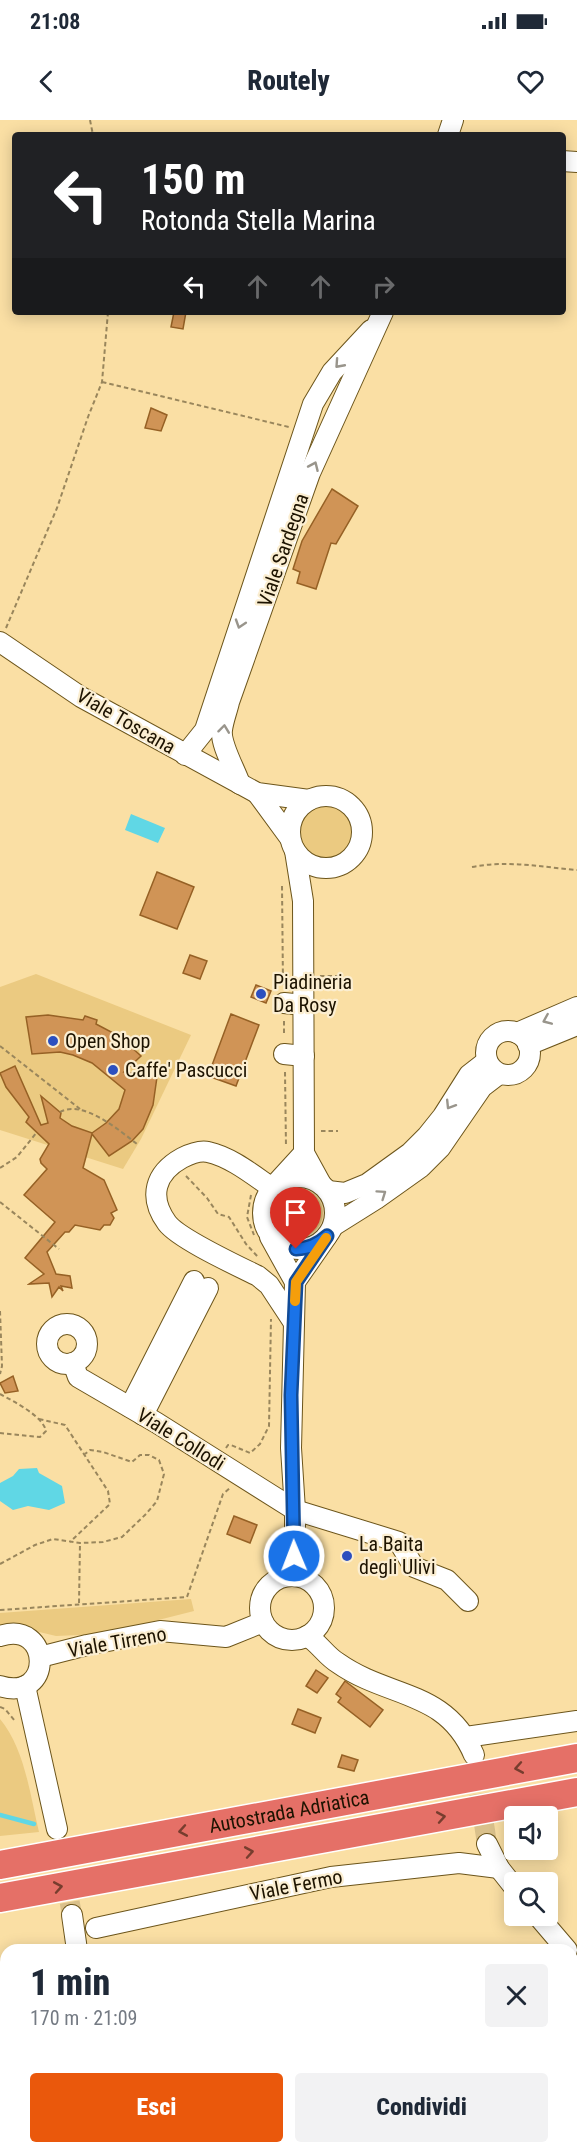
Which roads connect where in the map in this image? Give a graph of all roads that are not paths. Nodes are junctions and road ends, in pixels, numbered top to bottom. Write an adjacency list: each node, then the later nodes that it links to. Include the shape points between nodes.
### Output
1 (382, 317): 3 (street, Viale Sardegna, one-way to 3, via 332,372 313,404 205,730); 4 (street, Viale Sardegna, one-way to 1, via 223,747 221,731 310,473)
2 (0, 642): 3 (street, Viale Toscana, via 81,697)
3 (185, 755): 4 (street, Viale Toscana)
4 (248, 788): 5 (street, Viale Toscana); 6 (street, Viale Toscana)
5 (309, 800): 6 (street, via 294,816 290,827); 7 (street, via 328,796 346,802 359,816 363,835 359,847 352,858)
6 (293, 844): 7 (street, via 310,865); 8 (street)
7 (330, 868): 8 (street)
8 (303, 901): 10 (street)
9 (284, 1003): 10 (street)
10 (304, 1005): 15 (street)
11 (577, 1007): 13 (street, one-way to 13)
12 (577, 1025): 13 (street)
13 (523, 1039): 16 (street, via 530,1057 525,1067 516,1074); 16 (street, via 503,1032 491,1038 486,1050)
14 (284, 1054): 15 (street)
15 (304, 1056): 17 (street)
16 (493, 1067): 19 (street, one-way to 19, via 469,1076 438,1123 410,1153 367,1184 345,1193); 20 (street, one-way to 16, via 421,1167 440,1148)
17 (304, 1153): 18 (street); 19 (street)
18 (265, 1184): 19 (street, via 290,1178 311,1179); 21 (street); 24 (street, via 228,1159 206,1151 174,1163 160,1176 157,1194 160,1211 182,1235 260,1269)
19 (324, 1188): 20 (street, via 335,1208)
20 (330, 1231): 21 (street, via 308,1248 285,1247); 22 (street)
21 (263, 1238): 22 (street)
22 (296, 1282): 24 (street)
23 (201, 1285): 26 (street)
24 (294, 1323): 27 (street, via 291,1448)
25 (73, 1363): 26 (street, Viale Collodi, via 78,1377)
26 (137, 1411): 27 (street, Viale Collodi)
27 (295, 1510): 28 (street); 29 (street, Viale Collodi, via 399,1542 414,1567 447,1580)
28 (295, 1576): 30 (street, via 276,1580 263,1594); 32 (street, via 313,1585 323,1602 321,1621)
29 (468, 1601)
30 (263, 1622): 32 (street, via 287,1640); 33 (street, Viale Tirreno, via 226,1637 160,1631)
31 (0, 1636): 33 (street, via 26,1636 33,1641)
32 (307, 1636): 37 (street, via 337,1663 448,1715)
33 (40, 1657): 35 (street, via 38,1674)
34 (0, 1686): 35 (street)
35 (25, 1686): 41 (street)
36 (577, 1721): 37 (street)
37 (466, 1737): 38 (street)
38 (474, 1755)
39 (577, 1758): 43 (highway, Autostrada Adriatica, one-way to 43)
40 (577, 1792): 46 (highway, Autostrada Adriatica, one-way to 40)
41 (57, 1829)
42 (487, 1844): 44 (street)
43 (0, 1864)
44 (499, 1868): 45 (street); 49 (street, Viale Fermo, via 459,1863 331,1877)
45 (504, 1874)
46 (0, 1898)
47 (72, 1915): 50 (street)
48 (547, 1926): 51 (street)
49 (96, 1928)
50 (76, 1944)
51 (562, 1944)

